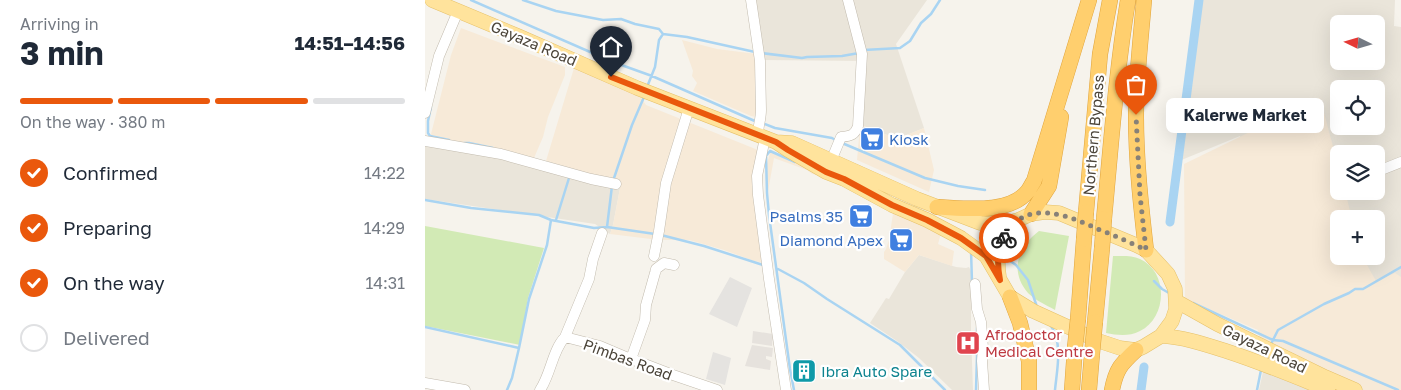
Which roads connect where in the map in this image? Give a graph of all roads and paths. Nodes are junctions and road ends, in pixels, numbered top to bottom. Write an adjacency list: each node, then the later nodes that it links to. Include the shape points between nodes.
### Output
1 (431, 0): 8 (main road, Gayaza Road)
2 (751, 0): 12 (street, via 760,61)
3 (848, 0): 14 (street, via 862,54 858,126 852,136 841,137)
4 (1089, 0): 9 (highway)
5 (1109, 0): 41 (highway, Northern Bypass, bridge, via 1100,54)
6 (1128, 0): 42 (highway, Northern Bypass, bridge, via 1121,42)
7 (1144, 0): 21 (highway, via 1136,115)
8 (455, 7): 10 (main road, Gayaza Road); 11 (street)
9 (1072, 54): 18 (highway, via 1034,181 1027,192 1003,206 981,209); 19 (highway, via 1049,186)
10 (689, 108): 12 (main road, Gayaza Road); 22 (street, via 666,183)
11 (425, 113)
12 (764, 132): 14 (main road, via 792,143); 24 (main road, Gayaza Road, via 826,172 961,238 986,256); 38 (street, via 757,176 758,195)
13 (425, 141): 17 (street, via 501,154)
14 (836, 150): 18 (main road)
15 (1401, 162): 16 (street)
16 (1385, 168)
17 (616, 184)
18 (937, 207): 19 (main road, via 980,223 999,224)
19 (1024, 217): 21 (main road, via 1045,212 1059,213); 24 (main road, via 1007,233 1000,246 997,263)
20 (602, 232): 29 (street, via 589,279)
21 (1146, 250): 27 (main road, via 1168,274)
22 (654, 256)
23 (675, 264): 31 (street, via 664,262 656,269 645,320)
24 (1000, 280): 26 (main road)
25 (975, 284): 39 (street, via 981,322)
26 (1010, 297): 30 (main road, via 1099,341); 40 (highway, via 1029,361)
27 (1176, 301): 28 (main road, via 1173,321); 44 (main road, Gayaza Road)
28 (1161, 336): 30 (main road); 33 (main road, Gayaza Road, via 1191,340 1249,358)
29 (565, 337): 31 (street, Pimbas Road, via 600,346); 36 (street, Pimbas Road)
30 (1135, 350): 43 (highway, via 1121,364)
31 (631, 360): 37 (street, Pimbas Road)
32 (425, 384): 34 (street); 35 (street)
33 (1319, 388)
34 (426, 390)
35 (465, 390)
36 (540, 390)
37 (717, 390)
38 (786, 390)
39 (984, 390)
40 (1029, 390)
41 (1072, 390)
42 (1089, 390)
43 (1112, 390)
44 (1355, 390)

